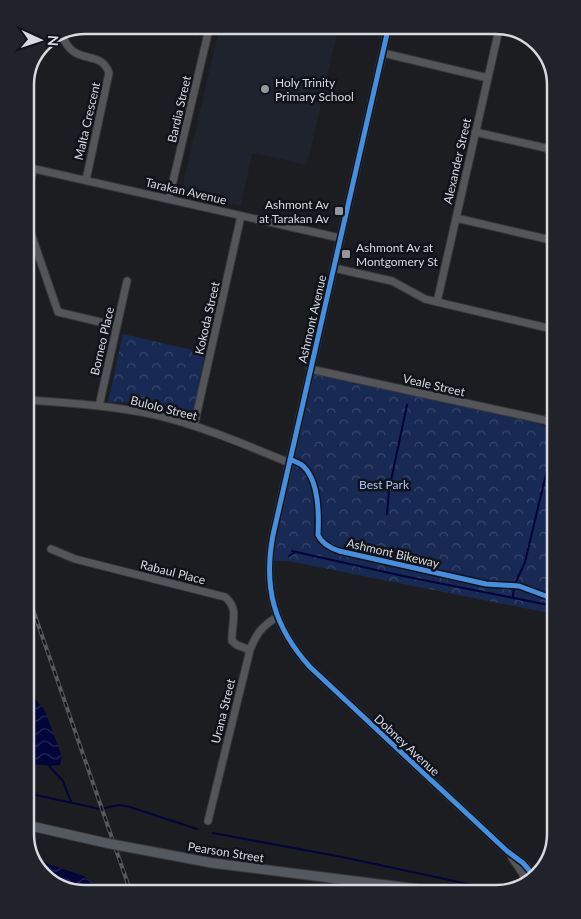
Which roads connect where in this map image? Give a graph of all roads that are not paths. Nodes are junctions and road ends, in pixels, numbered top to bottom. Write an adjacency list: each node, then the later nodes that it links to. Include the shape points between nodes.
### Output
1 (208, 34): 11 (street, Bardia Street)
2 (387, 34): 5 (street, Ashmont Avenue)
3 (498, 34): 6 (street, Alexander Street)
4 (65, 43): 10 (street, Malta Crescent, via 72,52 102,62 109,73)
5 (383, 53): 6 (street); 14 (street, Ashmont Avenue)
6 (488, 78): 7 (street, Alexander Street)
7 (475, 132): 8 (street); 13 (street, Alexander Street)
8 (547, 148)
9 (34, 169): 10 (street, Tarakan Avenue)
10 (86, 180): 11 (street, Tarakan Avenue)
11 (169, 198): 12 (street, Tarakan Avenue)
12 (242, 216): 14 (street, Tarakan Avenue); 26 (street, Kokoda Street)
13 (456, 218): 15 (street); 19 (street, Alexander Street)
14 (340, 238): 17 (street, Ashmont Avenue)
15 (547, 239)
16 (34, 242): 20 (street, via 58,312)
17 (334, 268): 19 (street, via 392,281); 22 (street, Ashmont Avenue)
18 (127, 281): 20 (street, Borneo Place)
19 (437, 302): 21 (street)
20 (117, 326): 24 (street, Borneo Place)
21 (547, 328)
22 (310, 369): 25 (street, Veale Street); 27 (street, Ashmont Avenue)
23 (34, 401): 24 (street, Bulolo Street)
24 (99, 406): 26 (street, Bulolo Street)
25 (547, 421)
26 (194, 426): 27 (street, Bulolo Street)
27 (290, 462): 29 (street, Ashmont Avenue, via 270,554 270,590)
28 (51, 549): 30 (street, Rabaul Place, via 75,559 225,597 232,603 234,612 232,640)
29 (278, 617): 30 (street, Urana Street, via 259,630); 33 (street, Dobney Avenue, via 291,644 310,668)
30 (250, 650): 31 (street, Urana Street)
31 (208, 821)
32 (34, 827): 36 (main road, Pearson Street, bridge, via 212,864)
33 (508, 851): 34 (street, Dobney Avenue); 35 (street, Dobney Avenue)
34 (531, 872)
35 (524, 877)
36 (368, 885)

